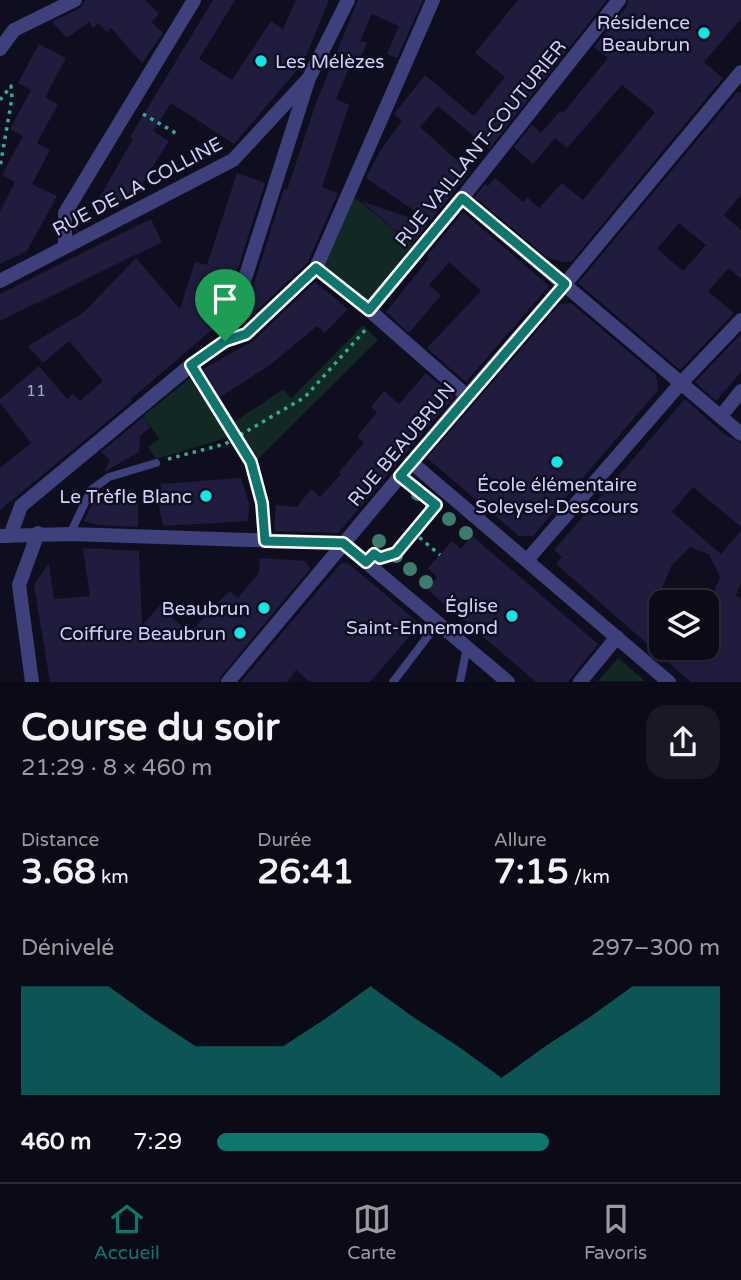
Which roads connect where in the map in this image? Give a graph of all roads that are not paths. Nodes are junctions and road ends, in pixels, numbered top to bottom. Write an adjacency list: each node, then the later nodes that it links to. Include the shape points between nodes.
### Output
1 (75, 0): 6 (street, via 14,30)
2 (194, 0): 10 (street, via 65,213)
3 (348, 0): 8 (street)
4 (433, 0): 14 (street, via 316,268 246,334)
5 (619, 0): 9 (street, RUE VAILLANT-COUTURIER)
6 (2, 42)
7 (741, 72): 12 (street, RUE BEAUBRUN)
8 (309, 78): 10 (street, RUE DE LA COLLINE, via 233,160); 14 (street)
9 (462, 198): 12 (street); 17 (street, RUE VAILLANT-COUTURIER, via 369,310)
10 (65, 246): 11 (street, RUE DE LA COLLINE)
11 (0, 281)
12 (565, 284): 15 (street); 17 (street, RUE BEAUBRUN)
13 (741, 320): 15 (street)
14 (225, 341): 24 (street, via 22,506)
15 (681, 383): 18 (street); 26 (street)
16 (741, 391): 18 (street)
17 (467, 396): 20 (street, RUE BEAUBRUN)
18 (720, 416): 19 (street)
19 (741, 433)
20 (411, 462): 25 (street, RUE BEAUBRUN); 26 (street)
21 (156, 463): 23 (lane, via 109,477 91,490)
22 (38, 533): 23 (street); 24 (street); 30 (street, via 19,585)
23 (70, 534): 25 (street)
24 (5, 536)
25 (343, 543): 27 (street); 31 (street, RUE BEAUBRUN)
26 (527, 560): 28 (street)
27 (438, 623): 29 (street); 32 (lane)
28 (617, 637): 35 (street); 36 (street)
29 (467, 647): 33 (lane); 34 (street)
30 (32, 681)
31 (228, 681)
32 (393, 681)
33 (460, 681)
34 (508, 681)
35 (580, 681)
36 (669, 681)

